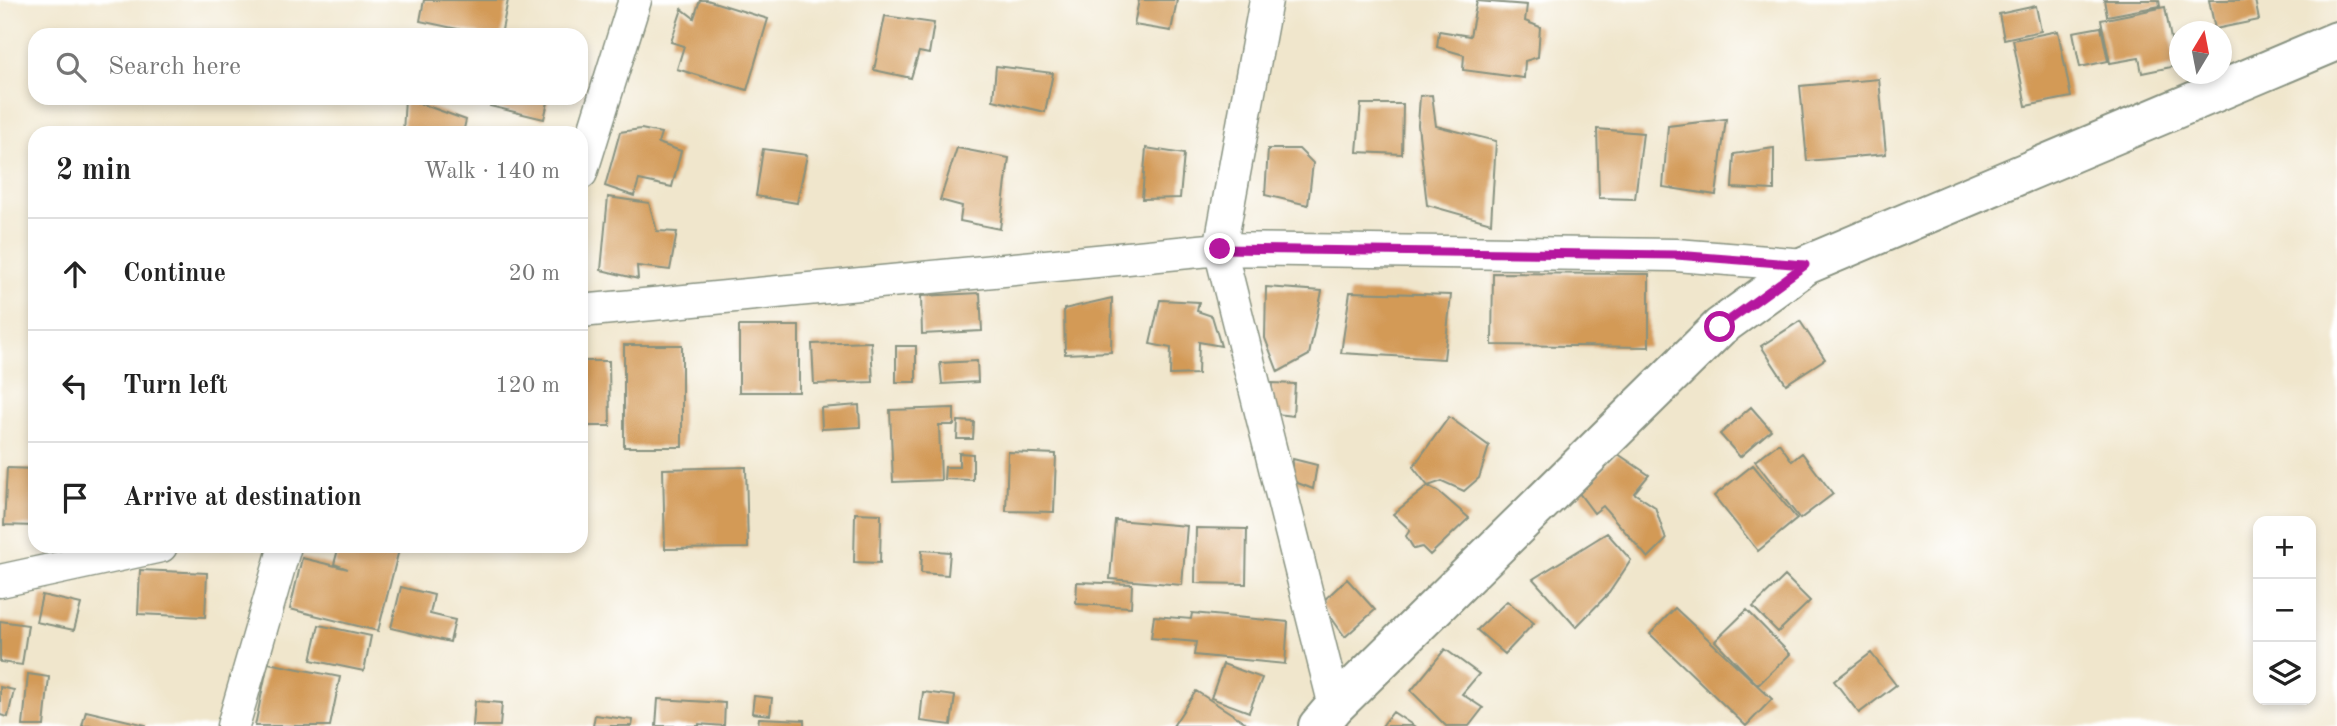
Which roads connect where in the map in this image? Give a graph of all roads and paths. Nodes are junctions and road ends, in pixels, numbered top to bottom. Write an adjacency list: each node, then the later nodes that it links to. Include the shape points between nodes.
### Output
1 (635, 0): 4 (street)
2 (1266, 0): 5 (street)
3 (2337, 41): 6 (street)
4 (588, 151)
5 (1220, 249): 6 (street, via 1676,255); 7 (street); 11 (street)
6 (1805, 265): 11 (street, via 1720,327)
7 (588, 310)
8 (129, 553): 10 (street)
9 (283, 553): 12 (street)
10 (0, 581)
11 (1326, 716)
12 (233, 726)

